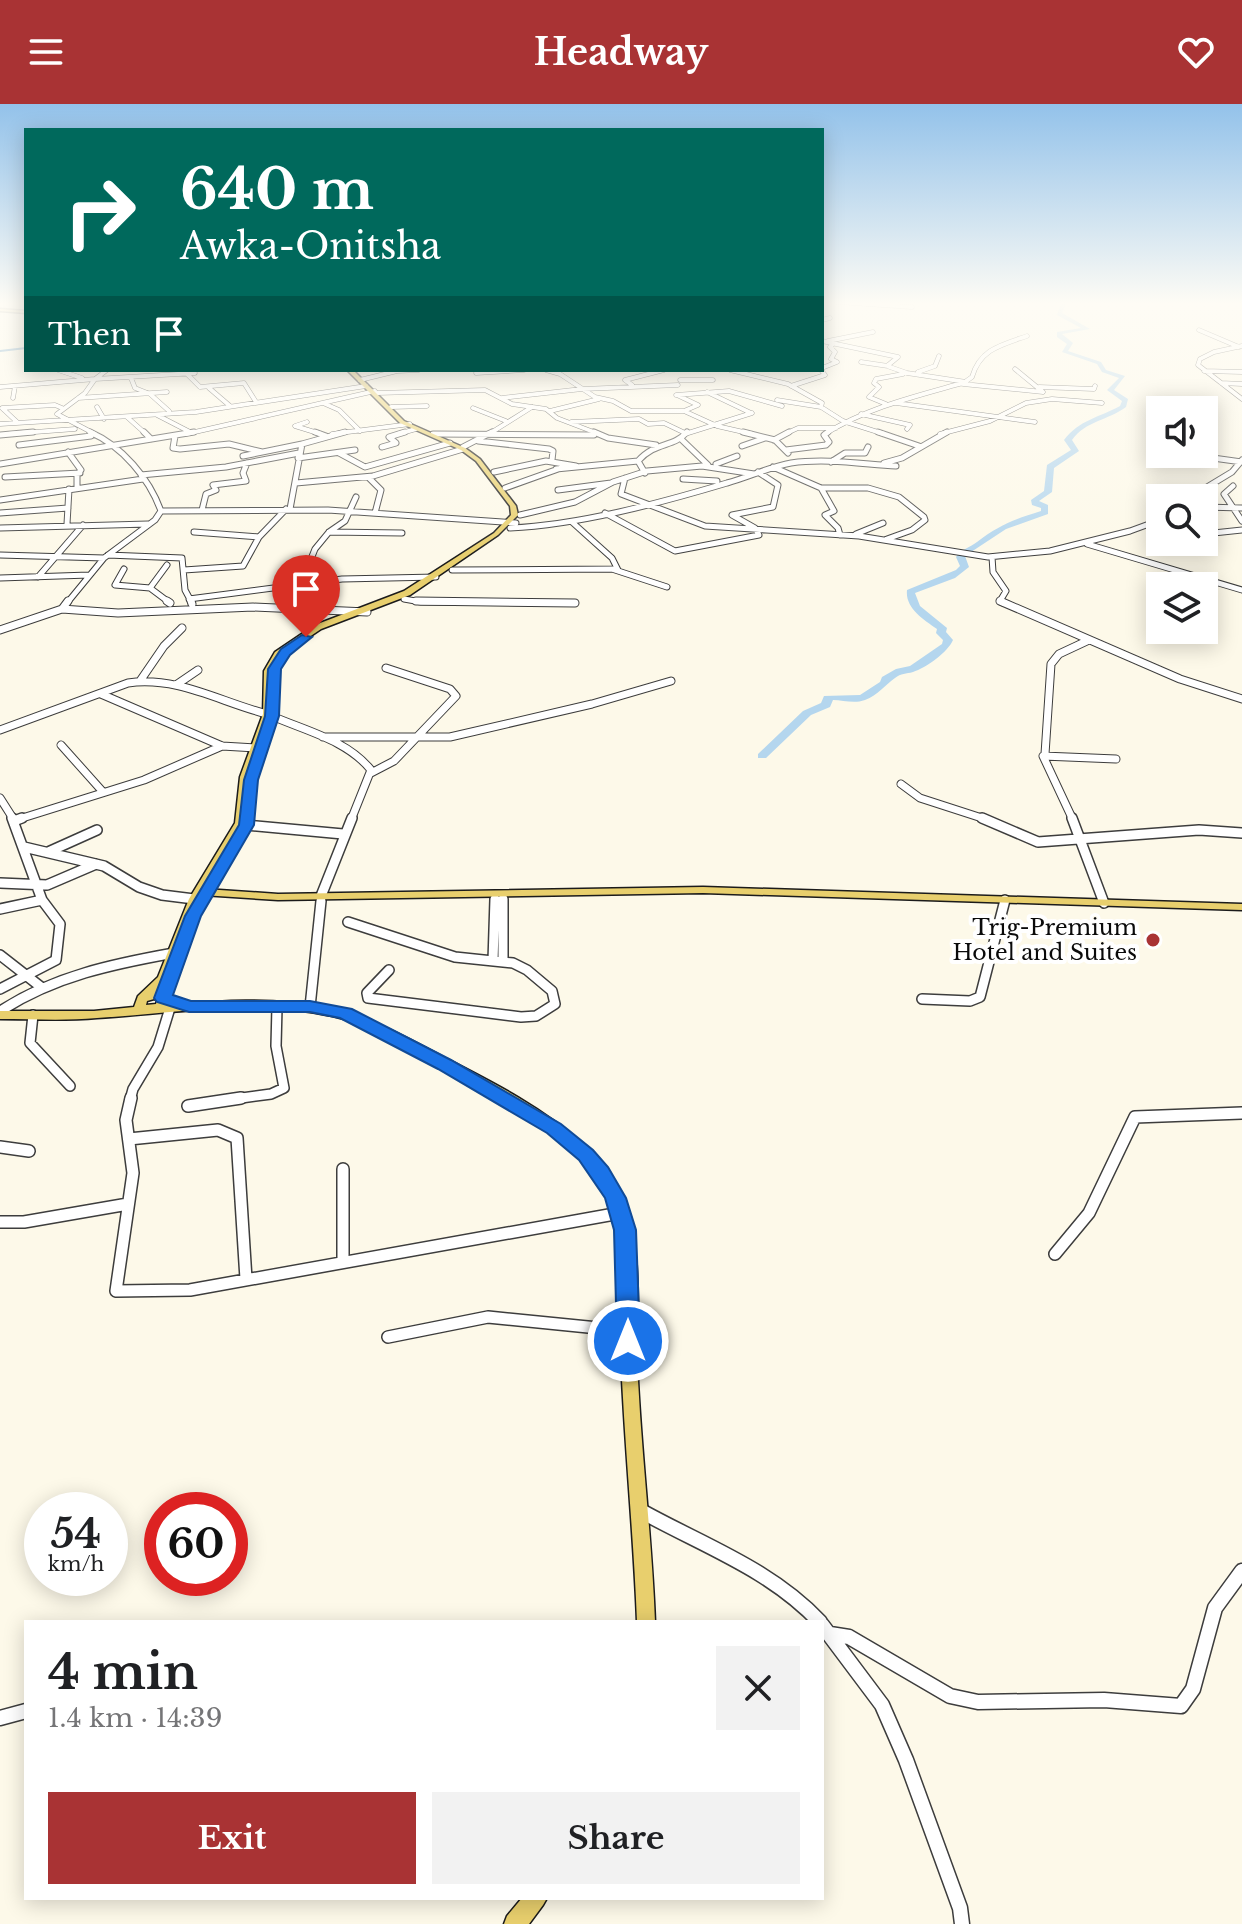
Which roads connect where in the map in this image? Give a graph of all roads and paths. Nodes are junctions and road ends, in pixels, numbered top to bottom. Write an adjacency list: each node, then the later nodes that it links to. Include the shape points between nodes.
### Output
1 (15, 386): 26 (street)
2 (1095, 386): 19 (street)
3 (86, 387): 28 (street)
4 (135, 387): 23 (street)
5 (198, 387): 17 (street)
6 (216, 387): 17 (street)
7 (246, 387): 32 (street)
8 (369, 387): 29 (street, via 483,390); 32 (street); 35 (street); 43 (main road); 68 (main road)
9 (580, 387): 18 (street)
10 (608, 387): 18 (street)
11 (682, 387): 22 (street)
12 (793, 387): 44 (street)
13 (879, 387): 37 (street, via 869,397)
14 (952, 387): 25 (street)
15 (1007, 387): 19 (street)
16 (1037, 387): 19 (street)
17 (209, 388): 38 (street)
18 (583, 389): 24 (street); 30 (street)
19 (1041, 390): 31 (street)
20 (167, 392): 23 (street)
21 (707, 392): 22 (street); 33 (street, via 729,391); 67 (street, via 753,416)
22 (685, 393): 51 (street, via 676,395 698,405)
23 (148, 394): 28 (street); 48 (street)
24 (550, 394): 29 (street); 40 (street)
25 (930, 394): 34 (street); 45 (street, via 938,399)
26 (13, 398)
27 (66, 398): 28 (street)
28 (77, 398): 46 (street)
29 (502, 398): 40 (street)
30 (599, 399): 50 (street); 51 (street, via 634,411)
31 (1052, 399): 36 (street); 55 (street, via 1026,403)
32 (254, 402): 38 (street); 56 (street)
33 (767, 402): 41 (street); 44 (street)
34 (893, 402): 37 (street); 45 (street)
35 (323, 403): 56 (street); 73 (street, via 339,410)
36 (1102, 403)
37 (886, 404): 52 (street)
38 (230, 406): 49 (street)
39 (427, 406): 43 (street)
40 (529, 406): 50 (street); 58 (street)
41 (782, 406)
42 (97, 407): 57 (street)
43 (391, 407): 68 (main road)
44 (821, 407): 59 (street)
45 (924, 407): 55 (street)
46 (62, 408): 60 (street, via 2,408); 61 (street, via 57,414)
47 (473, 408): 58 (street)
48 (169, 411): 49 (street); 53 (street)
49 (202, 411): 65 (street)
50 (550, 411): 63 (street)
51 (684, 411): 67 (street)
52 (861, 414): 59 (street); 72 (street, via 910,425)
53 (157, 415): 54 (street); 77 (street)
54 (127, 417): 57 (street); 86 (street)
55 (1001, 417): 64 (street); 96 (street)
56 (265, 418): 65 (street)
57 (104, 419): 61 (street)
58 (506, 421): 75 (street)
59 (846, 421): 70 (street); 96 (street)
60 (20, 422): 61 (street); 66 (street); 81 (street)
61 (67, 422): 71 (street)
62 (307, 422): 84 (street, via 295,426)
63 (571, 422): 76 (street, via 639,419); 79 (street)
64 (1035, 422)
65 (235, 423): 77 (street)
66 (0, 424)
67 (711, 424): 76 (street); 85 (street)
68 (411, 426): 73 (street); 78 (main road); 90 (main road); 98 (street, via 389,437 396,443)
69 (468, 426): 74 (street)
70 (836, 428): 88 (street, via 798,428); 103 (street, via 824,435 829,443)
71 (75, 429): 81 (street); 82 (street)
72 (907, 429)
73 (360, 431): 84 (street)
74 (461, 432): 75 (street); 78 (street)
75 (490, 432): 79 (street, via 561,438); 89 (street)
76 (685, 433): 87 (street)
77 (191, 434): 83 (street); 97 (street)
78 (433, 434): 100 (main road)
79 (598, 434): 94 (street)
80 (0, 435): 81 (street)
81 (22, 435): 93 (street)
82 (95, 436): 91 (street); 93 (street)
83 (175, 436): 86 (street); 97 (street, via 175,449 195,452)
84 (326, 436): 92 (street)
85 (765, 438): 88 (street); 95 (street)
86 (151, 439): 91 (street)
87 (681, 439): 94 (street); 121 (street)
88 (774, 440): 103 (street)
89 (478, 441): 100 (street); 114 (street, via 553,450)
90 (450, 443): 100 (main road); 104 (street)
91 (111, 444): 105 (street); 131 (street)
92 (302, 444): 101 (street); 111 (street)
93 (19, 445): 113 (street)
94 (656, 445): 116 (street)
95 (742, 446)
96 (919, 446): 122 (street)
97 (207, 447): 106 (street, via 231,444)
98 (382, 447)
99 (868, 447): 117 (street, via 865,453 845,453)
100 (463, 448): 108 (street); 127 (main road); 165 (main road, via 482,463 513,506)
101 (271, 450): 106 (street); 110 (street)
102 (355, 450): 107 (street)
103 (786, 450): 120 (street)
104 (418, 451): 107 (street, via 365,467); 108 (street)
105 (68, 452): 113 (street); 128 (street)
106 (262, 452): 109 (street)
107 (339, 453): 111 (street)
108 (434, 455): 132 (street)
109 (243, 456)
110 (282, 456): 111 (street); 119 (street)
111 (298, 456): 138 (street)
112 (737, 456): 121 (street)
113 (23, 460): 118 (street)
114 (552, 460): 124 (street); 127 (street)
115 (1218, 460): 123 (street)
116 (638, 461): 124 (street); 129 (street)
117 (831, 462): 120 (street); 122 (street)
118 (2, 463): 135 (street)
119 (247, 463): 131 (street); 158 (street, via 246,481 213,485 216,490 206,494)
120 (794, 463): 126 (street)
121 (710, 465): 129 (street); 130 (street)
122 (877, 465): 125 (street)
123 (1241, 465): 137 (street)
124 (576, 466): 144 (street)
125 (896, 466)
126 (773, 467): 130 (street); 146 (street)
127 (494, 472): 144 (main road)
128 (80, 473): 135 (street); 143 (street)
129 (645, 473): 133 (street)
130 (756, 473): 136 (street); 173 (street, via 778,485 773,507 732,515)
131 (142, 477): 143 (street); 159 (street)
132 (368, 477): 138 (street); 162 (street, via 381,490)
133 (625, 478): 139 (street); 152 (street, via 621,494)
134 (683, 479): 136 (street)
135 (4, 481)
136 (725, 482): 152 (street)
137 (1211, 482): 140 (street); 141 (street)
138 (296, 483): 157 (street)
139 (611, 483): 145 (street); 149 (street)
140 (1208, 484)
141 (1233, 486): 142 (street); 155 (street, via 1224,492)
142 (1242, 487)
143 (77, 488): 147 (street)
144 (505, 488): 165 (main road, via 517,504)
145 (573, 488): 148 (street); 149 (street)
146 (821, 488): 179 (street, via 834,511 825,515); 182 (street, via 868,488 899,497 925,520)
147 (69, 489): 150 (street); 154 (street)
148 (558, 490)
149 (594, 495): 165 (street)
150 (2, 497)
151 (356, 497): 160 (street)
152 (646, 502): 163 (street); 173 (street, via 705,526)
153 (1218, 507): 155 (street)
154 (68, 508): 161 (street); 168 (street)
155 (1234, 508): 156 (street); 164 (street)
156 (1242, 508)
157 (288, 509): 158 (street); 160 (street); 181 (street)
158 (202, 510): 159 (street)
159 (161, 511): 169 (street)
160 (349, 511): 162 (street); 176 (street)
161 (0, 513)
162 (375, 513): 165 (street)
163 (605, 513): 166 (street); 173 (street, via 675,551 759,535)
164 (1242, 521)
165 (514, 522): 166 (street, via 540,528); 191 (main road); 195 (main road)
166 (572, 522): 192 (street)
167 (883, 523): 180 (street)
168 (67, 524): 171 (street); 172 (street)
169 (148, 524): 171 (street); 185 (street)
170 (1146, 524): 183 (street)
171 (83, 525): 187 (street)
172 (0, 528)
173 (755, 528): 179 (street)
174 (1242, 530): 178 (street)
175 (194, 532): 181 (street)
176 (329, 532): 177 (street); 197 (street, via 311,559)
177 (402, 533)
178 (1218, 533)
179 (840, 535): 180 (street)
180 (853, 535): 182 (street)
181 (259, 537): 190 (street, via 243,566)
182 (884, 540): 186 (street)
183 (1083, 543): 186 (street); 200 (street)
184 (0, 555): 187 (street)
185 (106, 556): 187 (street); 190 (street, via 180,557); 193 (street)
186 (992, 557): 212 (street, via 993,572 1006,591 1002,604)
187 (55, 559): 194 (street)
188 (167, 565): 199 (street)
189 (124, 569): 199 (street, via 115,585)
190 (184, 570): 204 (street)
191 (452, 570): 192 (street); 201 (main road)
192 (618, 570): 198 (street)
193 (89, 575): 194 (street); 205 (street)
194 (38, 577): 196 (street)
195 (436, 577): 197 (street); 208 (main road)
196 (0, 578)
197 (317, 580): 204 (street)
198 (667, 587)
199 (150, 588): 202 (street)
200 (1242, 590)
201 (404, 599): 203 (street); 208 (main road)
202 (170, 603): 204 (street); 206 (street)
203 (575, 603)
204 (189, 607): 206 (street); 207 (street)
205 (62, 609): 206 (street); 211 (street)
206 (163, 610)
207 (314, 610): 208 (street); 209 (street)
208 (362, 612): 209 (main road)
209 (331, 623): 220 (main road, via 292,642 274,660 267,678)
210 (182, 628): 215 (street)
211 (0, 630)
212 (1089, 640): 219 (street); 227 (street, via 1059,654 1051,664)
213 (386, 668): 223 (street, via 450,689 456,696)
214 (198, 670): 217 (street)
215 (140, 681): 217 (street); 218 (street)
216 (671, 681): 223 (street, via 465,734)
217 (176, 685): 220 (street)
218 (101, 694): 221 (street); 225 (street)
219 (1242, 699)
220 (269, 715): 222 (street); 226 (main road); 234 (main road, via 251,780)
221 (0, 730)
222 (323, 737): 223 (street); 229 (street, via 365,761)
223 (416, 738): 229 (street, via 384,768)
224 (61, 745): 231 (street)
225 (222, 746): 226 (street); 231 (street)
226 (256, 748): 245 (main road, via 245,777 240,823)
227 (1045, 754): 228 (street); 238 (street)
228 (1116, 759)
229 (371, 773): 237 (street)
230 (901, 784): 238 (street, via 920,798 1031,841)
231 (103, 792): 233 (street)
232 (0, 798): 233 (street)
233 (14, 821): 239 (street)
234 (246, 825): 237 (street); 245 (main road)
235 (97, 830): 240 (street)
236 (1242, 833): 238 (street, via 1199,830)
237 (343, 834): 246 (street)
238 (1078, 837): 250 (street)
239 (24, 847): 240 (street); 243 (street)
240 (48, 852): 241 (street)
241 (96, 864): 243 (street, via 60,882); 245 (street, via 151,891)
242 (0, 883): 243 (street)
243 (38, 886): 248 (street)
244 (594, 892): 246 (main road); 247 (main road); 249 (main road, via 766,891)
245 (198, 898): 246 (main road); 254 (main road); 262 (main road)
246 (321, 899): 247 (main road); 265 (street)
247 (499, 899): 256 (street)
248 (42, 900): 252 (street); 258 (street, via 60,924 57,958)
249 (1005, 900): 250 (main road); 261 (street, via 980,997)
250 (1104, 903): 251 (main road)
251 (1242, 907)
252 (0, 909)
253 (348, 922): 256 (street, via 455,957)
254 (174, 953): 259 (street, via 93,968); 263 (main road)
255 (0, 955): 258 (street)
256 (498, 961): 257 (street, via 527,970 552,991 555,1004 536,1016 521,1017 368,998)
257 (389, 970)
258 (26, 975): 259 (street); 260 (street)
259 (41, 987): 266 (street)
260 (0, 989)
261 (922, 999)
262 (166, 1002): 263 (main road); 264 (main road); 271 (street, via 158,1047 133,1089 126,1120)
263 (147, 1004): 266 (main road); 267 (main road, via 94,1015)
264 (277, 1007): 265 (main road); 269 (street, via 276,1046 284,1088)
265 (310, 1007): 276 (main road, via 371,1024 541,1119 601,1172)
266 (1, 1015): 267 (main road)
267 (33, 1015): 268 (street, via 30,1043)
268 (70, 1086)
269 (188, 1106)
270 (1242, 1113): 278 (street, via 1135,1117 1095,1202)
271 (129, 1139): 275 (street, via 133,1173); 280 (street, via 218,1130 237,1138)
272 (0, 1147): 273 (street)
273 (29, 1151)
274 (343, 1169): 279 (street)
275 (128, 1204): 277 (street); 280 (street, via 116,1291 190,1290)
276 (620, 1213): 279 (street); 281 (main road, via 628,1260)
277 (0, 1222)
278 (1055, 1254)
279 (343, 1261): 280 (street)
280 (246, 1279)
281 (628, 1331): 282 (street, via 488,1317); 283 (main road)
282 (388, 1337)
283 (641, 1511): 285 (main road); 286 (street, via 749,1563 778,1582)
284 (1242, 1571): 287 (street, via 1215,1608 1193,1689 1181,1706 1104,1700 978,1702 950,1696)
285 (646, 1620)
286 (817, 1620)
287 (824, 1627): 292 (street, via 882,1705)
288 (24, 1712): 289 (street)
289 (0, 1718)
290 (534, 1900): 291 (main road)
291 (515, 1924)
292 (962, 1924)

